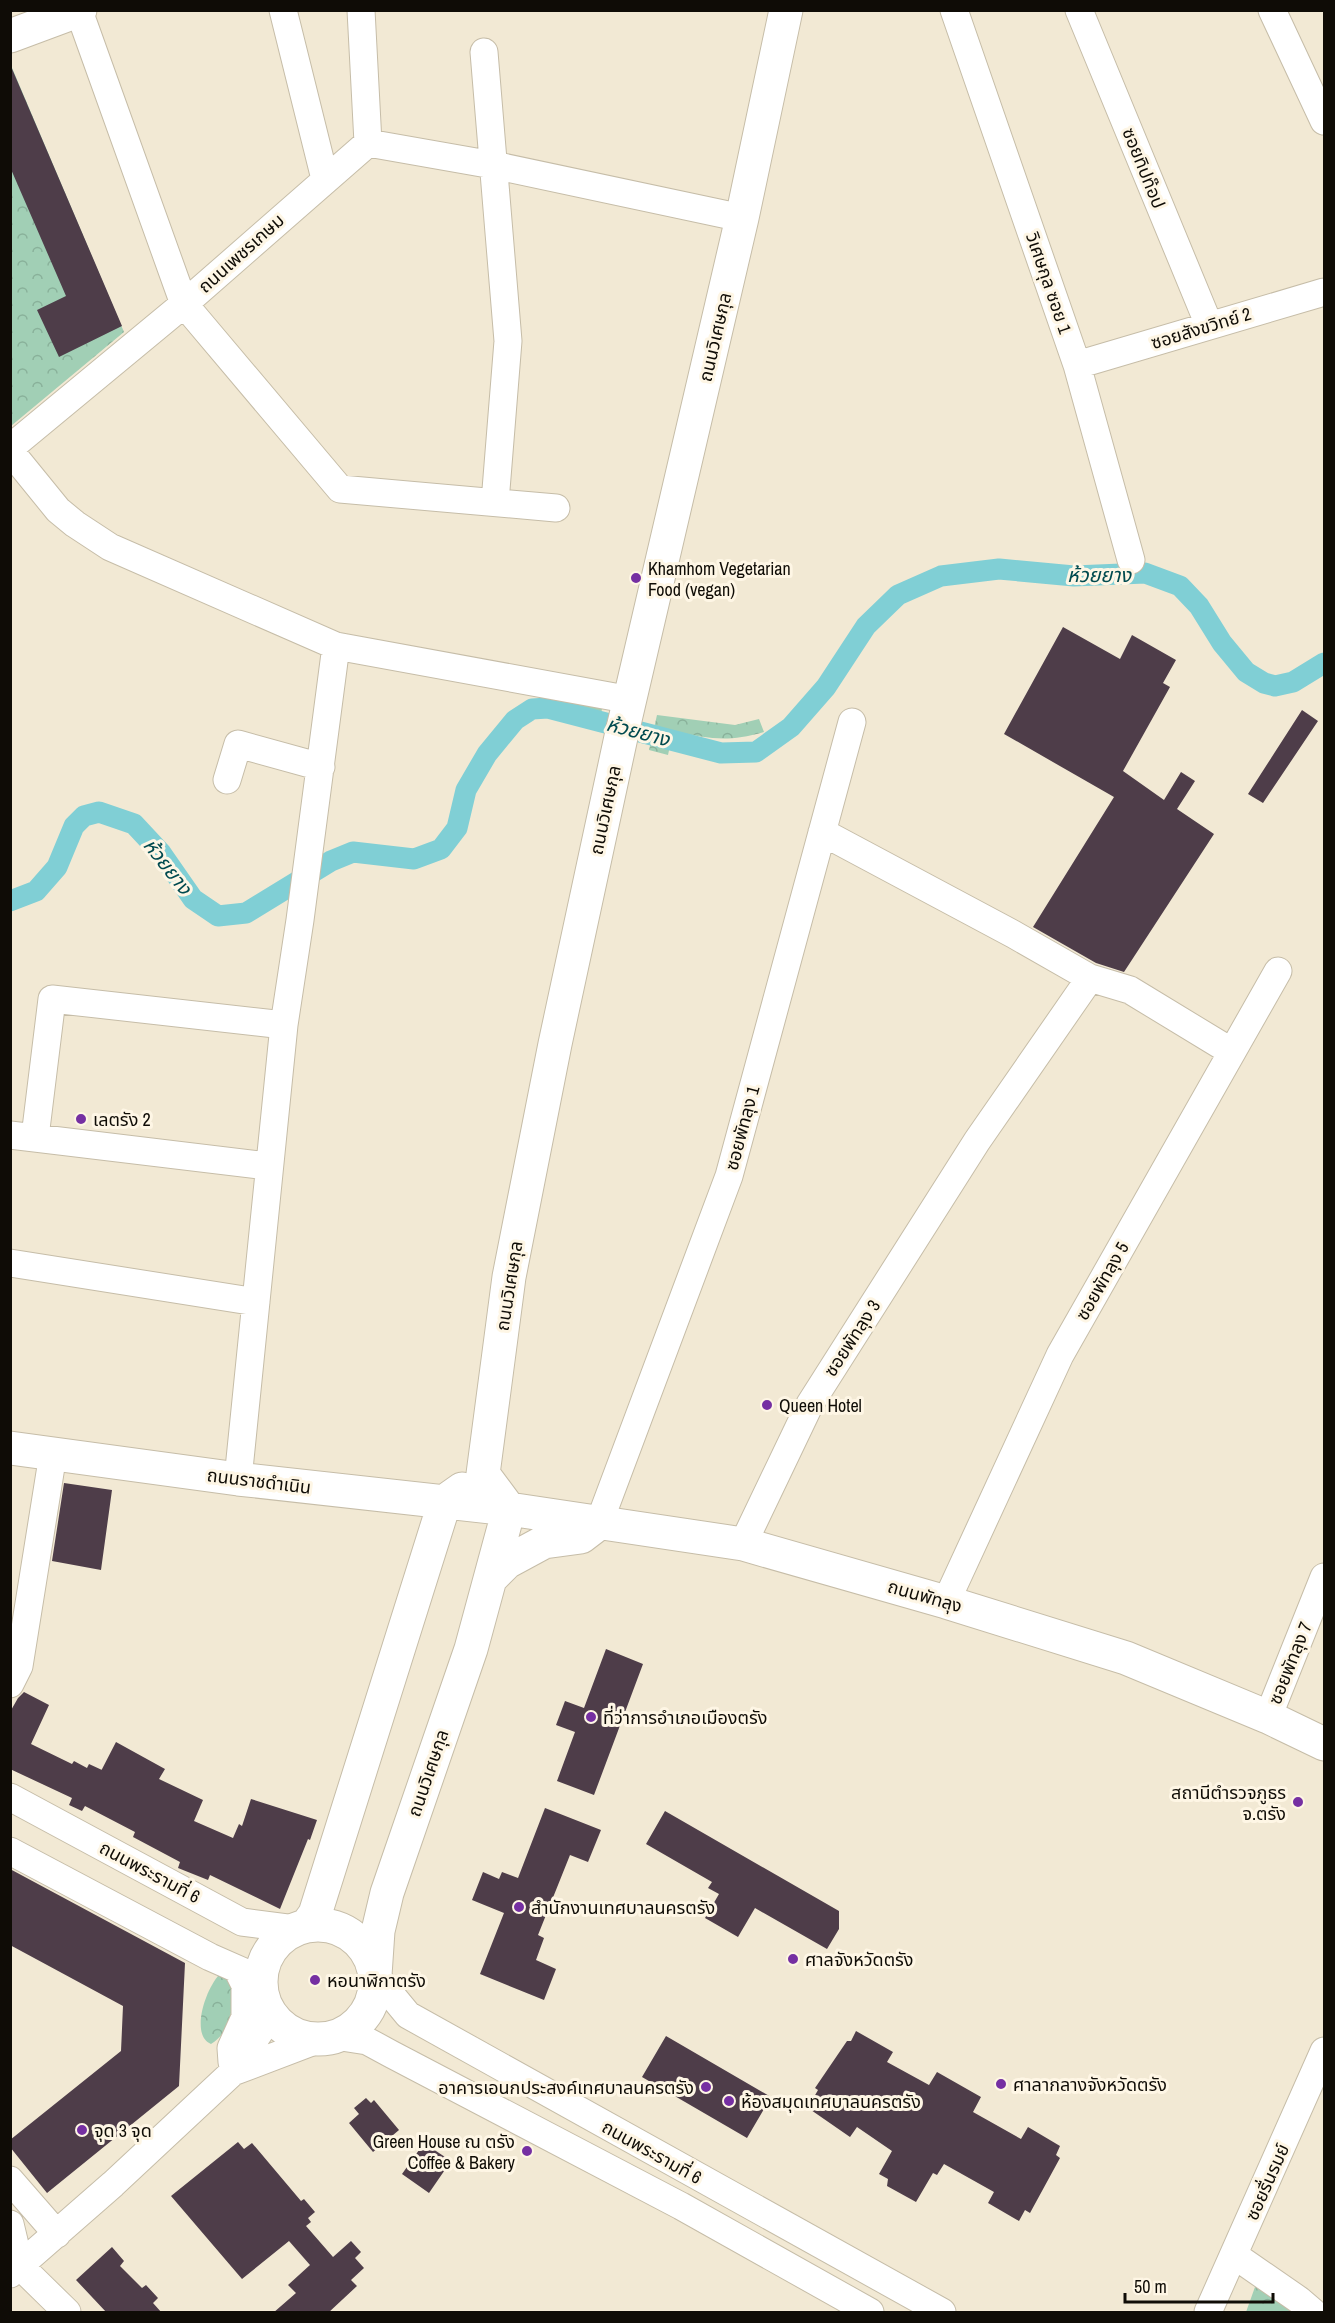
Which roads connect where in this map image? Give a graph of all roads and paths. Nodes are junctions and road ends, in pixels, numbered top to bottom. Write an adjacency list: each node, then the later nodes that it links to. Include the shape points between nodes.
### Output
1 (283, 10): 13 (street)
2 (361, 10): 11 (street)
3 (786, 10): 14 (main road, ถนนวิเศษกุล)
4 (954, 10): 18 (street, วิเศษกุล ซอย 1)
5 (1079, 10): 17 (street, ซอยทิปท๊อป)
6 (1272, 10): 10 (street)
7 (80, 11): 8 (main road); 16 (street)
8 (10, 36)
9 (484, 52): 12 (street)
10 (1324, 121)
11 (368, 143): 12 (street); 13 (street, ถนนเพชรเกษม)
12 (493, 165): 14 (street); 20 (street, via 508,341)
13 (325, 179): 16 (street, ถนนเพชรเกษม)
14 (742, 218): 24 (main road, ถนนวิเศษกุล)
15 (1324, 292): 17 (street, ซอยสังขวิทย์ 2)
16 (184, 304): 19 (street, ถนนเพชรเกษม); 20 (street, via 339,489)
17 (1209, 325): 18 (street, ซอยสังขวิทย์ 2)
18 (1077, 365): 22 (street, วิเศษกุล ซอย 1)
19 (10, 449): 23 (street, via 58,510 110,547)
20 (495, 502): 21 (street)
21 (556, 508)
22 (1131, 560)
23 (336, 646): 24 (street); 26 (street)
24 (632, 700): 39 (main road, ถนนวิเศษกุล, via 555,1044 509,1277)
25 (852, 722): 28 (street, ซอยพัทลุง 1)
26 (321, 767): 27 (street, via 238,744); 31 (street)
27 (227, 780)
28 (822, 832): 30 (street); 43 (street, ซอยพัทลุง 1, via 729,1176)
29 (1278, 971): 32 (street, ซอยพัทลุง 5)
30 (1090, 978): 32 (street, via 1130,990); 44 (street, ซอยพัทลุง 3, via 977,1141 810,1404)
31 (284, 1025): 33 (street, via 52,999); 34 (street)
32 (1233, 1052): 47 (street, ซอยพัทลุง 5, via 1060,1355)
33 (23, 1136): 34 (street)
34 (268, 1166): 36 (street)
35 (10, 1263): 36 (street)
36 (256, 1302): 40 (street)
37 (10, 1448): 38 (main road, ถนนราชดำเนิน)
38 (52, 1454): 40 (main road, ถนนราชดำเนิน); 48 (street, via 19,1666)
39 (483, 1474): 41 (main road); 42 (main road)
40 (238, 1479): 41 (main road, ถนนราชดำเนิน)
41 (445, 1501): 42 (main road, ถนนราชดำเนิน); 53 (main road, via 315,1914)
42 (509, 1509): 43 (main road, ถนนพัทลุง); 46 (main road, ถนนวิเศษกุล)
43 (599, 1523): 44 (main road, ถนนพัทลุง); 46 (main road, via 581,1537 544,1542 507,1562)
44 (743, 1544): 47 (main road, ถนนพัทลุง)
45 (1324, 1577): 49 (street, ซอยพัทลุง 7)
46 (491, 1578): 55 (main road, ถนนวิเศษกุล, via 471,1649 387,1893 378,1931)
47 (946, 1602): 49 (main road, ถนนพัทลุง, via 1126,1658)
48 (10, 1684)
49 (1268, 1717): 50 (main road, ถนนพัทลุง)
50 (1324, 1744)
51 (10, 1797): 53 (street, ถนนพระรามที่ 6, via 242,1922)
52 (10, 1851): 54 (street)
53 (301, 1927): 54 (main road, via 274,1944); 55 (main road, via 325,1925 343,1930 359,1941 370,1957)
54 (249, 1975): 56 (main road); 59 (street, via 244,2017 231,2048)
55 (375, 1975): 57 (main road, via 374,1994 367,2012 355,2026); 67 (street, ถนนพระรามที่ 6, via 408,2015)
56 (271, 2015): 57 (main road, via 284,2029 302,2037); 59 (street)
57 (328, 2038): 59 (street); 66 (street, ถนนพระรามที่ 6, via 367,2041 681,2206)
58 (1324, 2051): 63 (street, ซอยรื่นรมย์)
59 (233, 2072): 62 (street)
60 (10, 2180): 62 (street)
61 (10, 2224): 64 (street)
62 (57, 2234): 64 (street)
63 (1234, 2255): 68 (street, ซอยรื่นรมย์); 69 (street)
64 (15, 2270): 65 (street)
65 (67, 2313)
66 (870, 2313)
67 (942, 2313)
68 (1208, 2313)
69 (1313, 2313)

